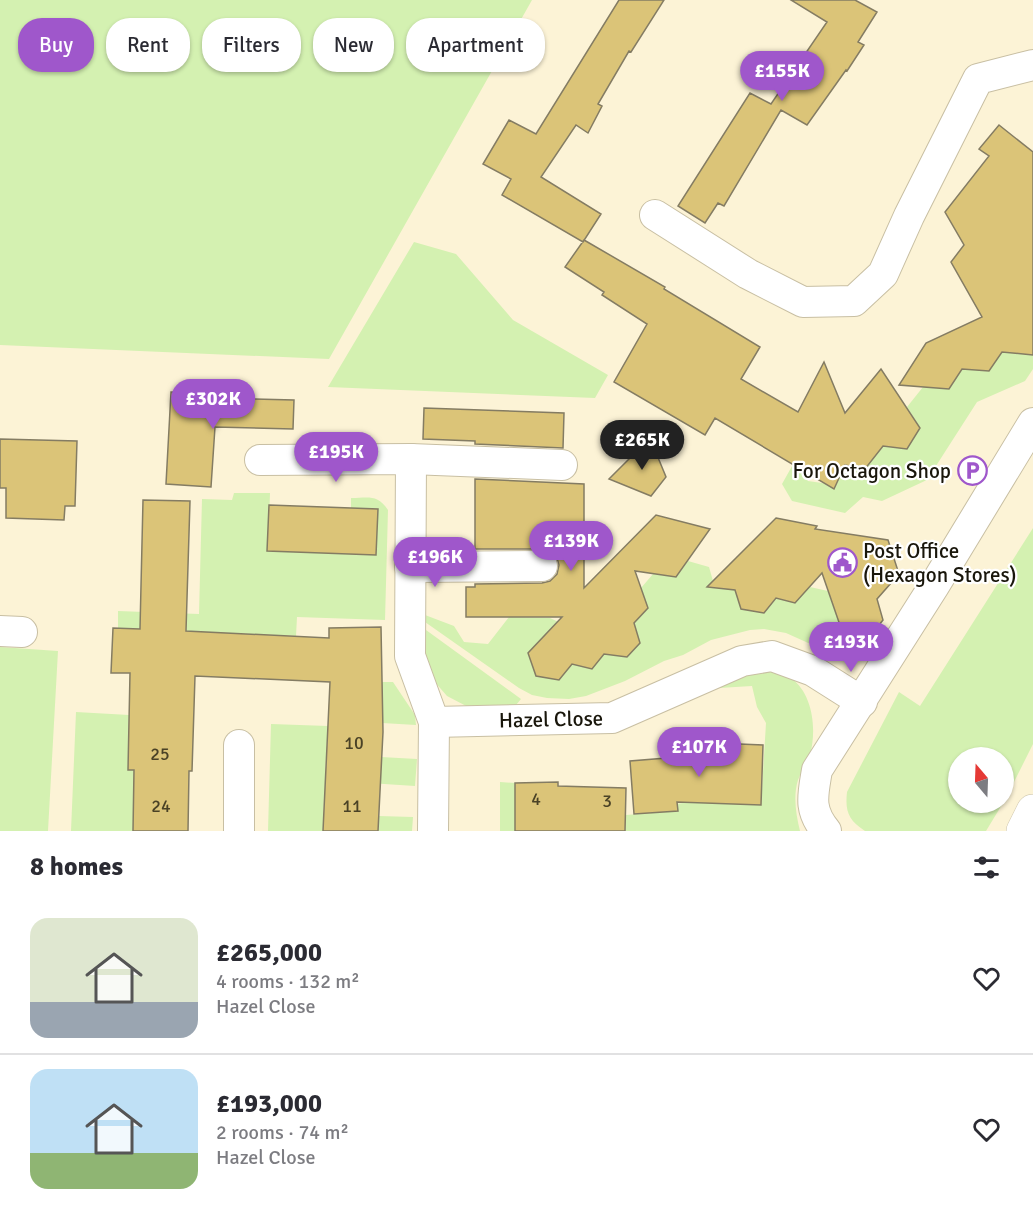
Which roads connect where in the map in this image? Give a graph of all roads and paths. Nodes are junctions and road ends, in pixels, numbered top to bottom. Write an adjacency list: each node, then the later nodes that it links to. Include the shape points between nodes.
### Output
1 (1033, 65): 2 (street, via 978,79 883,274 854,301 802,302 748,274)
2 (655, 215)
3 (1033, 423): 9 (street)
4 (411, 459): 5 (street); 6 (street); 8 (street)
5 (260, 460)
6 (562, 465)
7 (542, 566): 8 (street)
8 (410, 567): 10 (street, via 410,656)
9 (862, 702): 10 (street, Hazel Close, via 813,671 772,656 742,661 612,718); 15 (street, via 817,770 812,801)
10 (434, 722): 14 (street)
11 (239, 745): 13 (street)
12 (1033, 811): 16 (street)
13 (239, 831)
14 (433, 831)
15 (826, 831)
16 (1023, 831)

